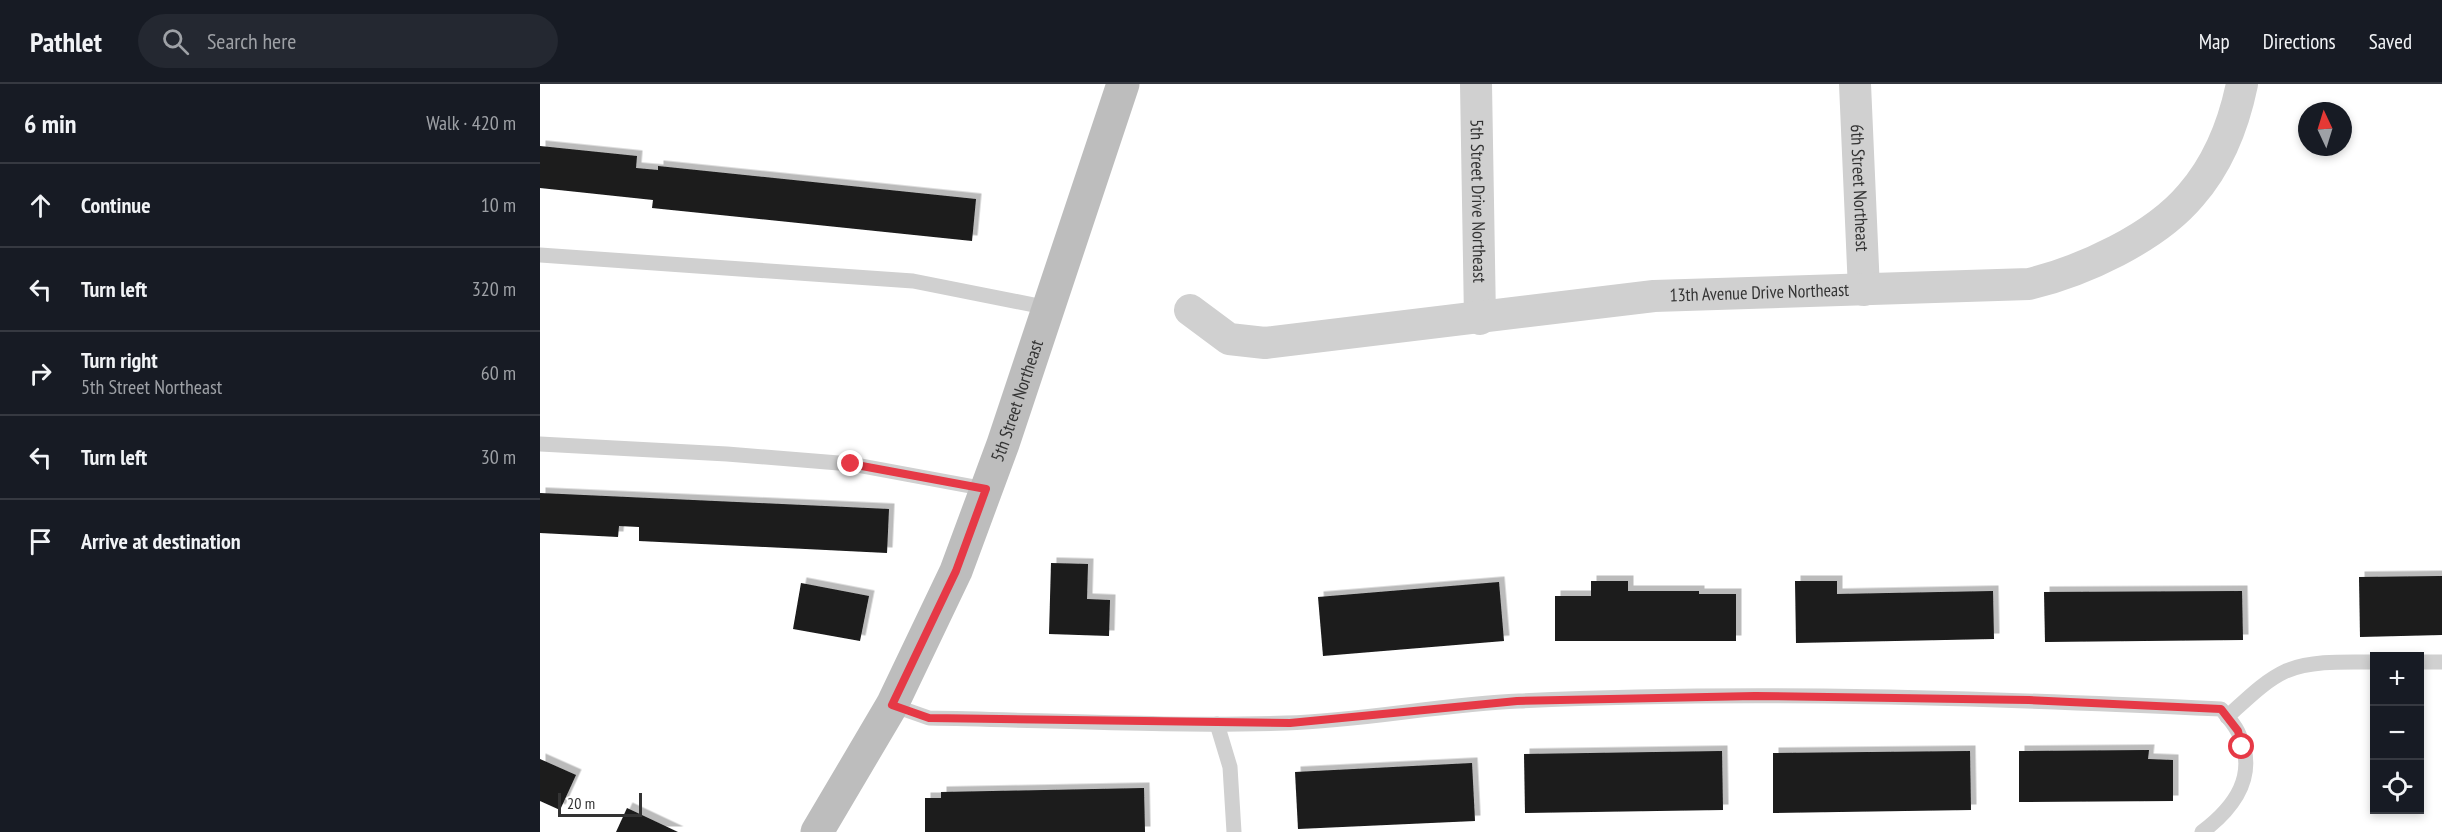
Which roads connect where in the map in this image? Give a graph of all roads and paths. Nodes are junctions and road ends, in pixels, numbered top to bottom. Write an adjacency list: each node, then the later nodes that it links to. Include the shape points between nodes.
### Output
1 (1123, 84): 7 (street, 5th Street Northeast)
2 (1476, 84): 9 (street, 5th Street Drive Northeast)
3 (1855, 84): 6 (street, 6th Street Northeast)
4 (2242, 84): 6 (street, 13th Avenue Drive Northeast, via 2230,127 2197,187 2164,220 2136,239 2078,270 2029,284)
5 (540, 255): 7 (lane, via 913,281)
6 (1864, 290): 9 (street, 13th Avenue Drive Northeast, via 1654,296)
7 (1048, 308): 11 (street, 5th Street Northeast)
8 (1191, 310): 9 (street, 13th Avenue Drive Northeast, via 1229,339 1257,343)
9 (1480, 319)
10 (540, 444): 11 (lane, via 851,464)
11 (986, 489): 15 (street, 5th Street Northeast, via 956,571)
12 (2370, 662): 16 (lane, via 2312,665 2287,671)
13 (2424, 662): 14 (lane)
14 (2442, 662)
15 (892, 705): 17 (lane, via 929,718); 18 (street, 5th Street Northeast)
16 (2227, 717): 17 (lane, via 2221,709 2029,700 1755,696 1517,701 1290,723); 20 (lane, via 2238,731 2244,781 2236,799)
17 (1217, 724): 19 (lane, via 1230,767)
18 (817, 832)
19 (1234, 832)
20 (2202, 832)

